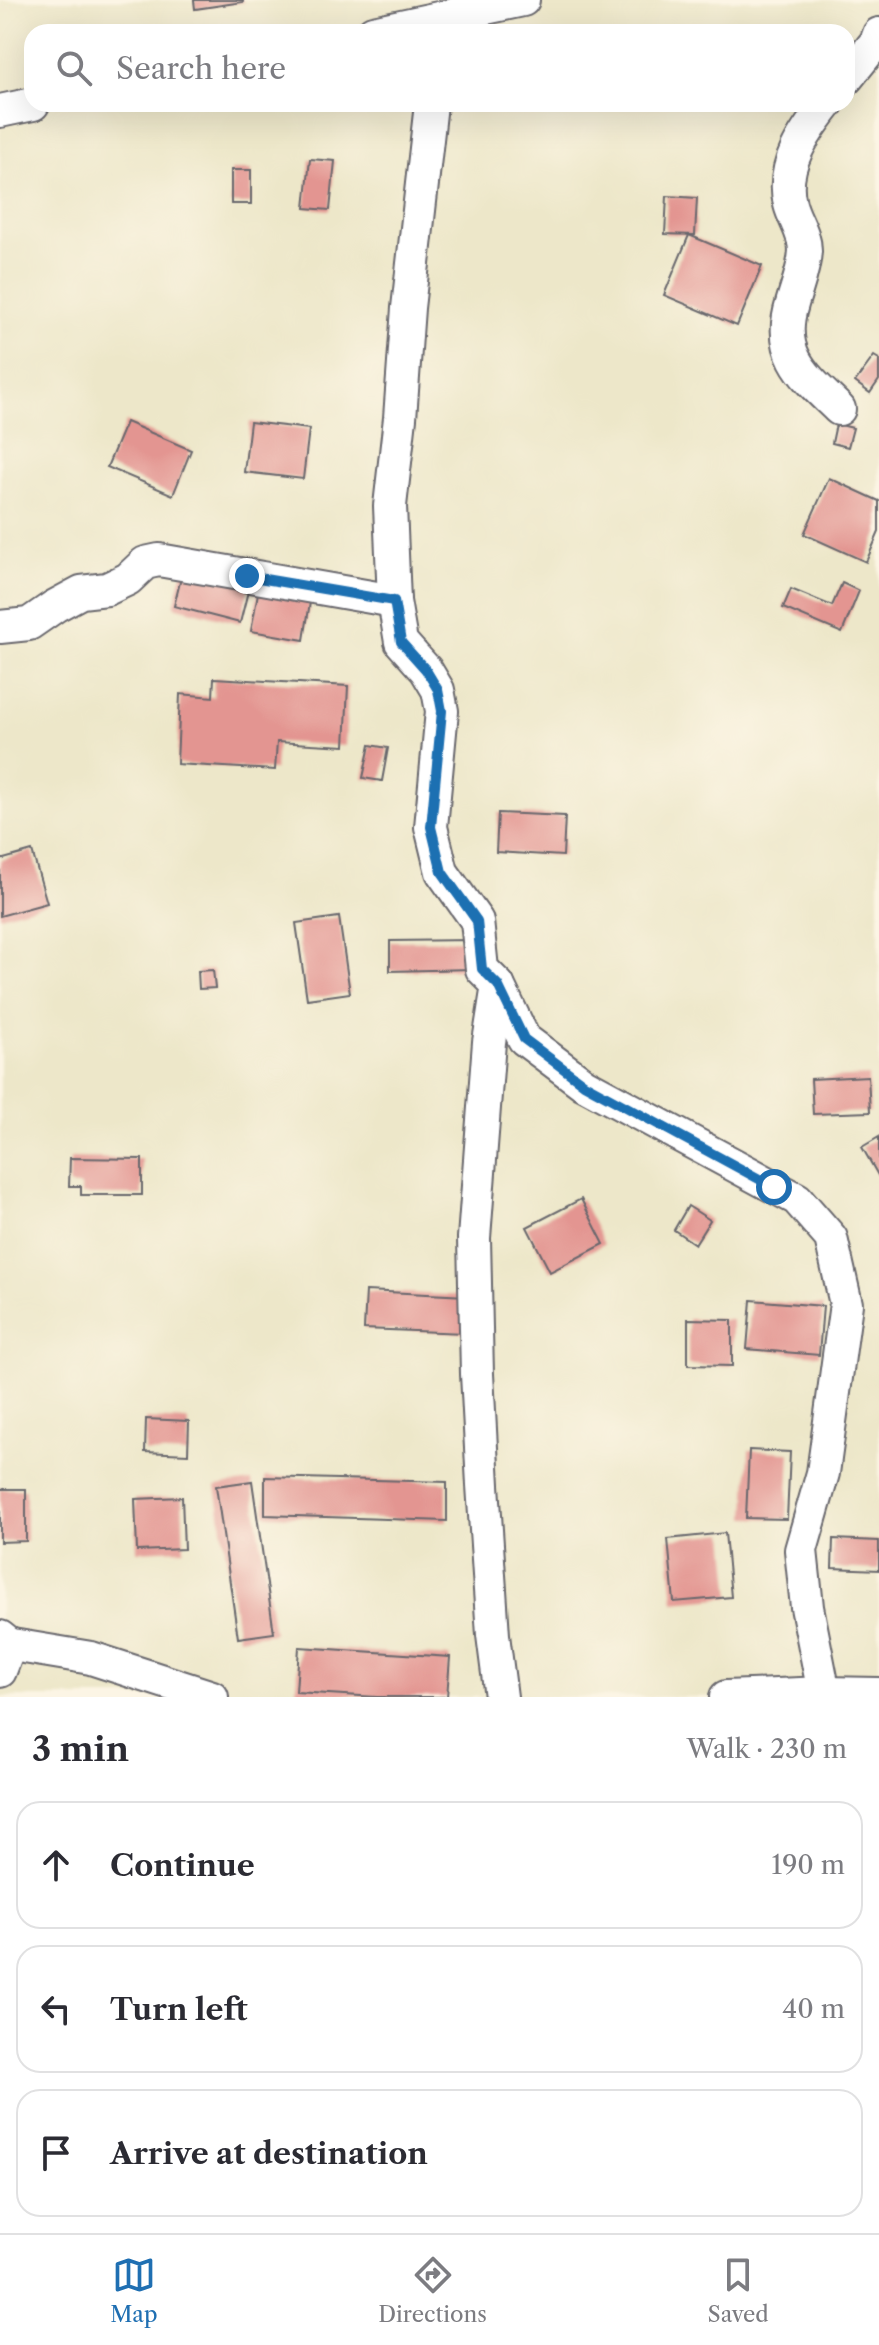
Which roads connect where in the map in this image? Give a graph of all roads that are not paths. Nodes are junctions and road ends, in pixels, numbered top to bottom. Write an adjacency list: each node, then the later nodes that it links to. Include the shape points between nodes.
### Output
1 (523, 0): 2 (street)
2 (445, 24)
3 (879, 34): 4 (street)
4 (855, 68)
5 (24, 106): 6 (street)
6 (0, 111)
7 (430, 112): 10 (street, via 390,506)
8 (821, 112): 9 (street, via 799,143 787,174 790,204 805,247 787,333 800,371)
9 (839, 409)
10 (394, 601): 11 (street, via 159,560 145,563 107,589 81,592 29,624); 12 (street, via 401,642 438,690 442,711 431,827 442,872 477,921 482,969)
11 (0, 627)
12 (498, 985): 13 (street); 14 (street)
13 (524, 1039): 14 (street); 16 (street, via 584,1084 797,1199 831,1238 846,1304 823,1473 801,1550)
14 (489, 1042): 19 (street, via 474,1253 483,1485)
15 (3, 1649): 18 (street, via 91,1658)
16 (824, 1693): 17 (street); 20 (street)
17 (879, 1694)
18 (212, 1697)
19 (501, 1697)
20 (726, 1697)

